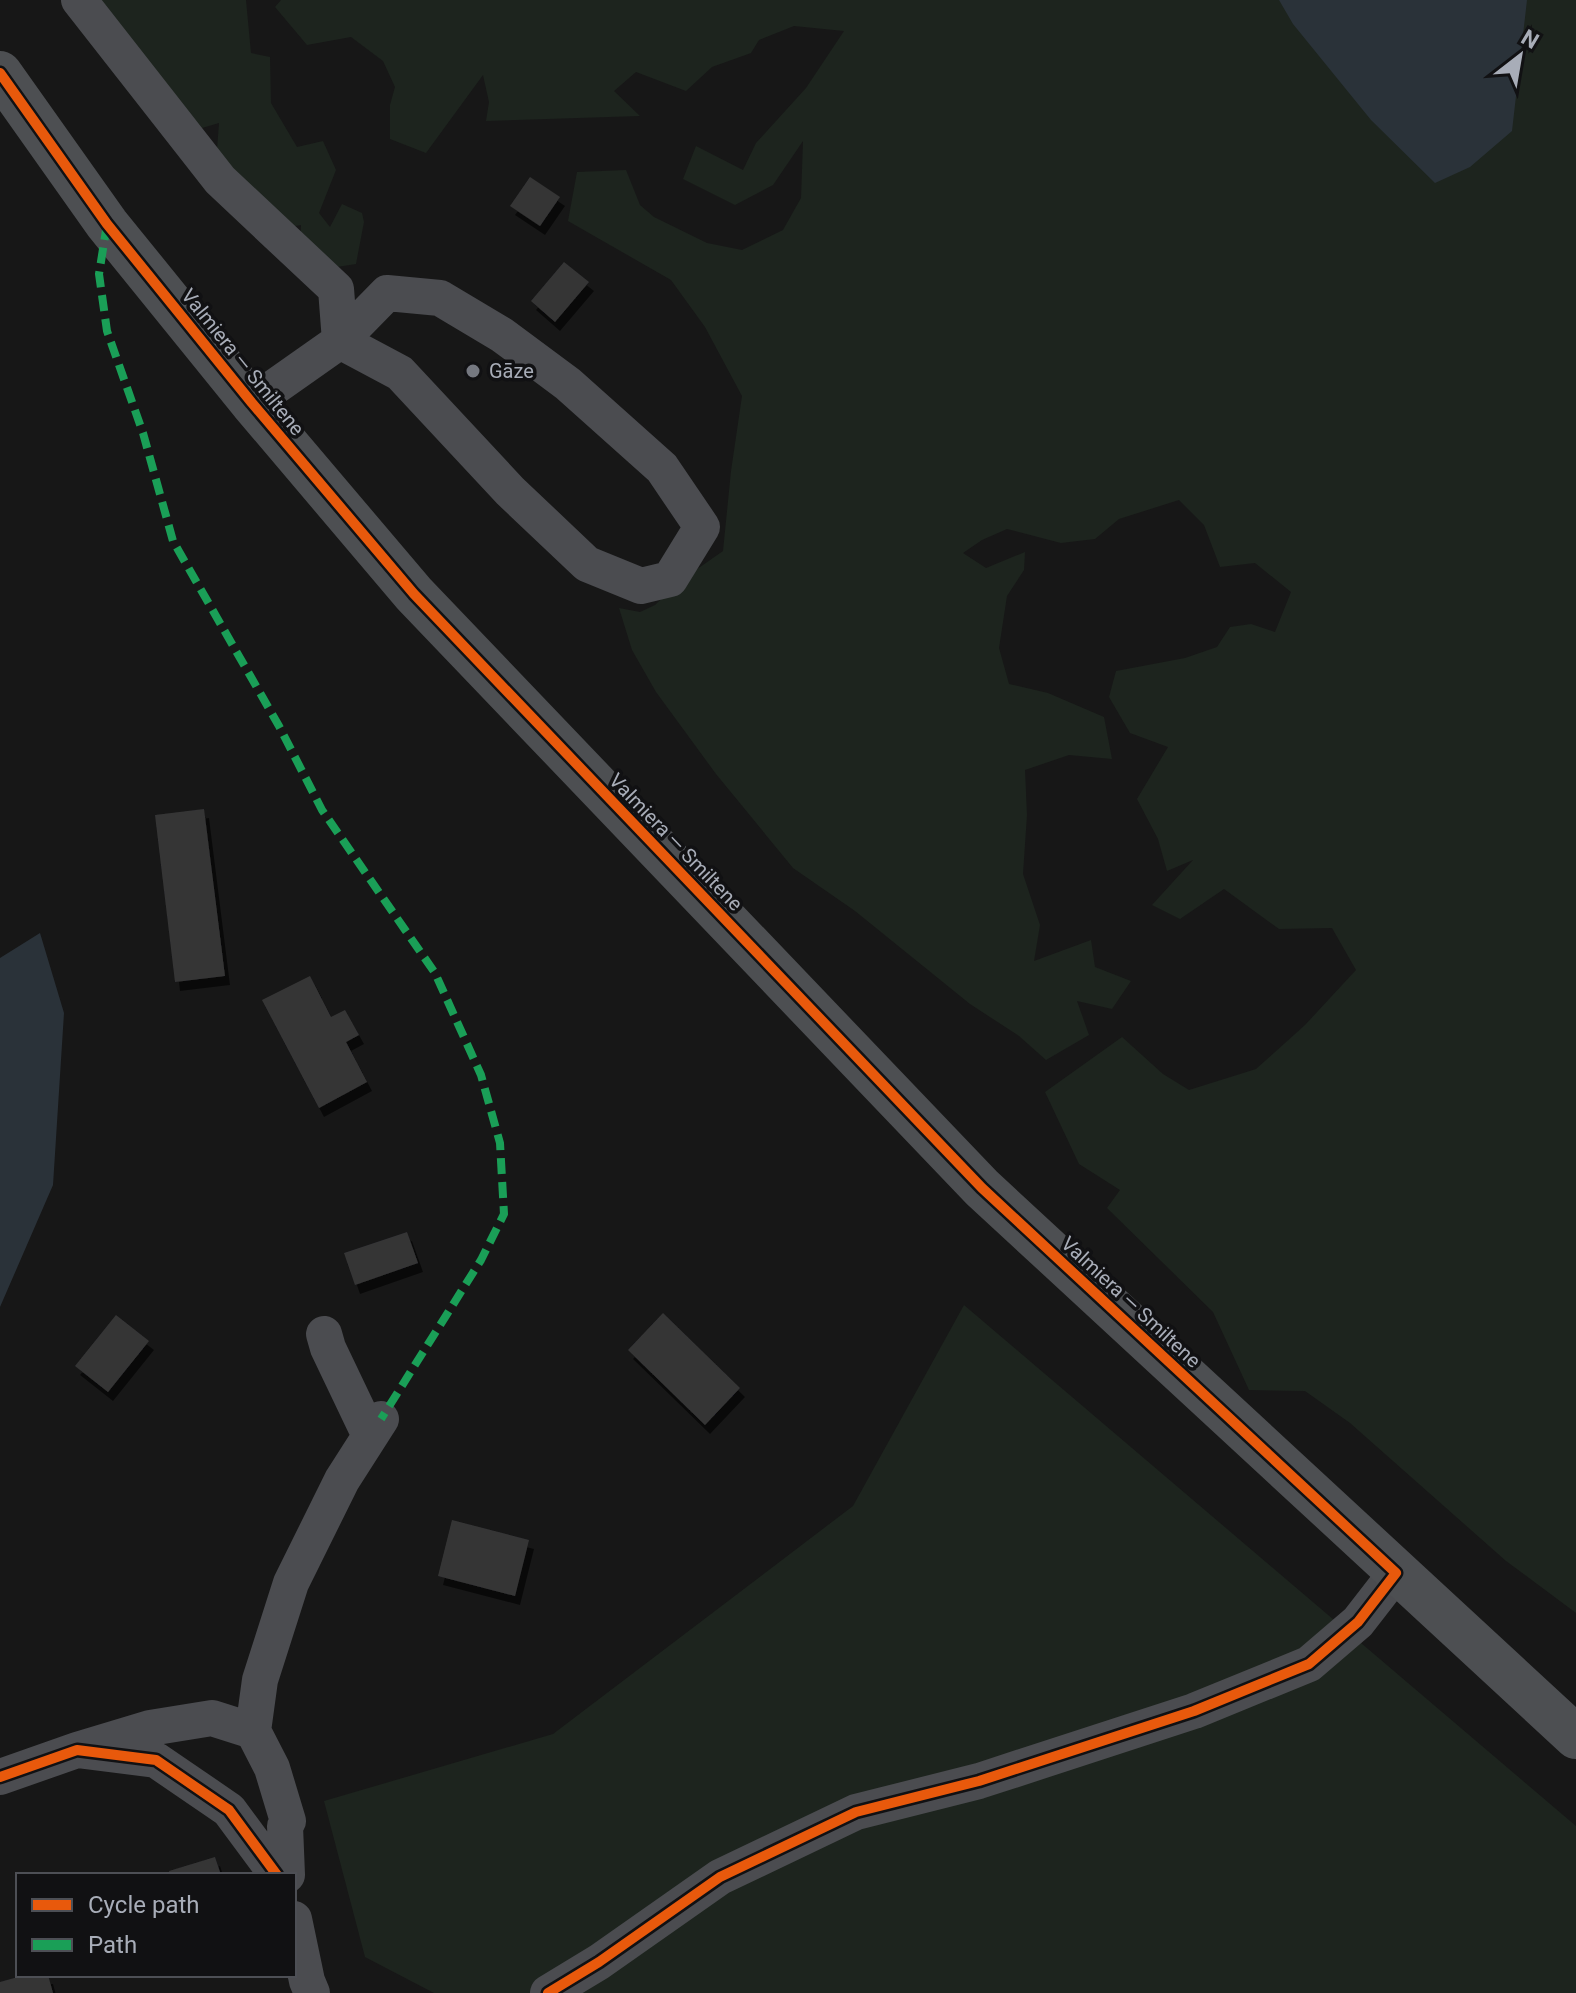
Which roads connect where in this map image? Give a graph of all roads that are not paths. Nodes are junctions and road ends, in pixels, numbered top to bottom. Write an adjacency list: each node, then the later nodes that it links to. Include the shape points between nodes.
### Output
1 (79, 0): 3 (street, via 220,180 336,289)
2 (0, 73): 4 (main road, Valmiera — Smiltene, via 107,224)
3 (340, 341): 3 (street, via 400,373 587,564 641,586 670,579 702,527 662,468 568,384 440,298 387,293); 4 (street)
4 (252, 403): 6 (main road, Valmiera — Smiltene, via 414,594 982,1188)
5 (324, 1334): 7 (street, via 376,1428 342,1480 291,1583 260,1680)
6 (1396, 1573): 8 (main road, Valmiera — Smiltene); 15 (street, via 1358,1622 1309,1664 1194,1711 1051,1758 856,1812 720,1877)
7 (253, 1731): 9 (street, via 212,1718 150,1728); 12 (street, via 272,1768 288,1821)
8 (1576, 1737)
9 (77, 1750): 10 (street); 11 (street, via 156,1760 229,1810)
10 (0, 1777)
11 (276, 1873)
12 (287, 1873)
13 (296, 1929): 14 (street)
14 (312, 1993)
15 (548, 1993)

